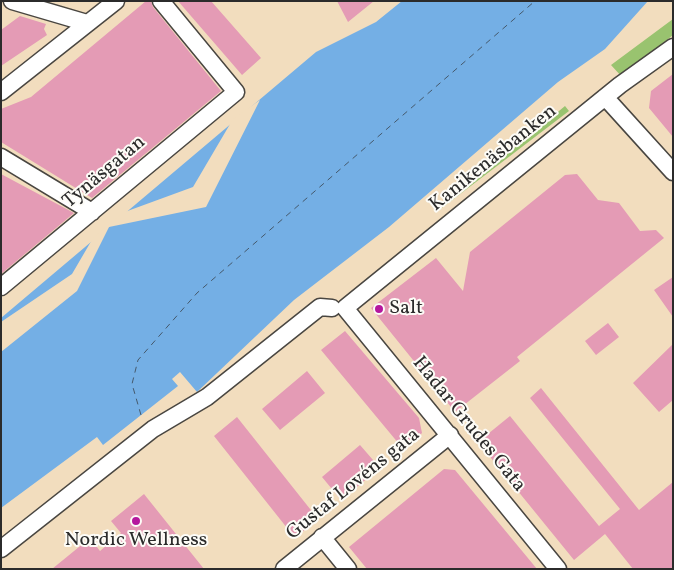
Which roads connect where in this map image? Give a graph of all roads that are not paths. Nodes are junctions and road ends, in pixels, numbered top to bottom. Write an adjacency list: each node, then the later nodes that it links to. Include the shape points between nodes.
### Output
1 (12, 1): 4 (street)
2 (116, 1): 4 (street)
3 (161, 1): 10 (street, Tynäsgatan, via 236,92)
4 (87, 23): 6 (street)
5 (673, 47): 7 (street, Kanikenäsbanken)
6 (1, 92)
7 (605, 97): 9 (street); 12 (street, Kanikenäsbanken)
8 (1, 157): 10 (street)
9 (673, 172)
10 (92, 212): 11 (street, Tynäsgatan)
11 (1, 287)
12 (338, 308): 13 (street, Hadar Grudes Gata); 15 (street, via 320,307 214,392 154,429)
13 (450, 435): 14 (street, Gustaf Lovéns gata); 18 (street, Hadar Grudes Gata)
14 (322, 537): 16 (street, Gustaf Lovéns gata); 17 (street)
15 (1, 549)
16 (284, 569)
17 (348, 569)
18 (558, 569)

